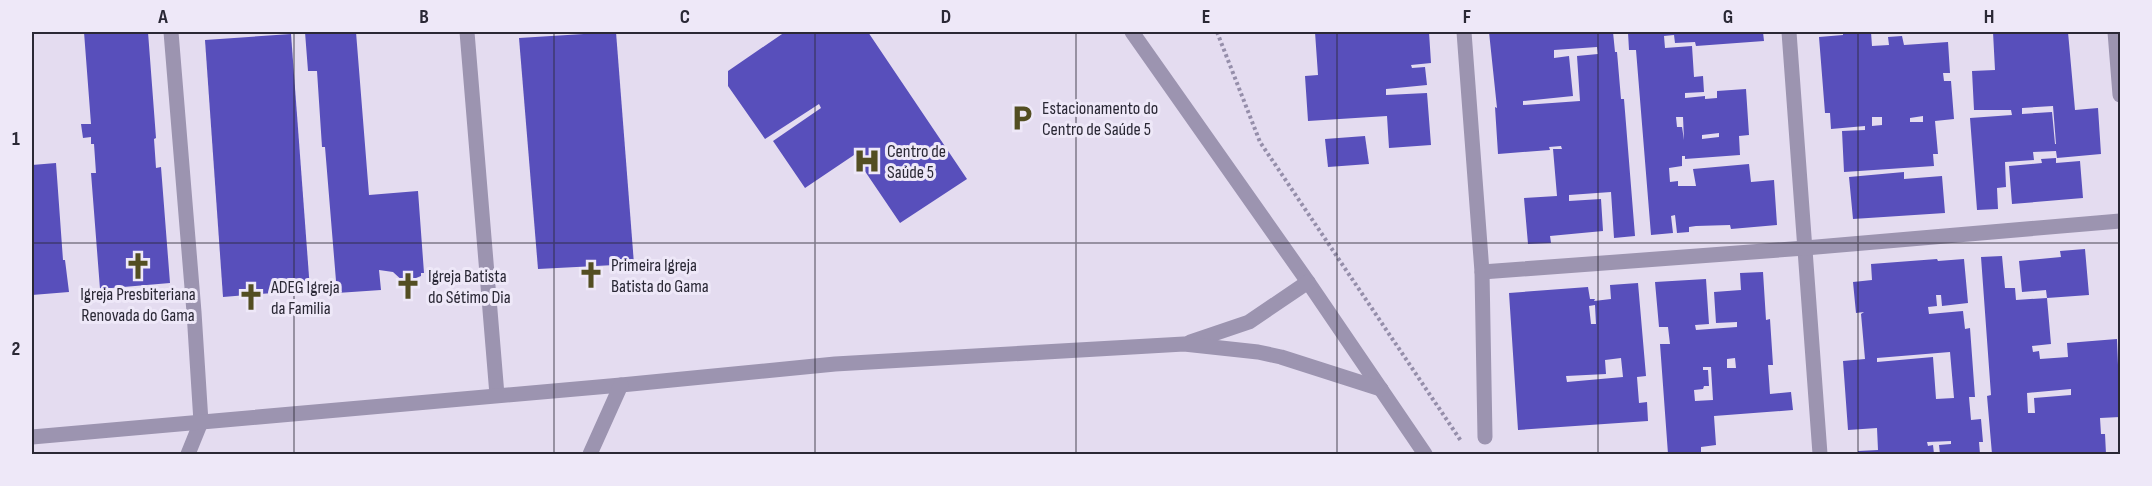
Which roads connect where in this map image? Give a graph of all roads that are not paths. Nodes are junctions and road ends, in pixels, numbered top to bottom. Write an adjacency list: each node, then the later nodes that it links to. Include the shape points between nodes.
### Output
1 (171, 32): 16 (street)
2 (467, 32): 15 (street)
3 (1132, 32): 11 (street)
4 (1464, 32): 10 (street)
5 (1789, 32): 9 (street)
6 (2115, 32): 7 (street)
7 (2121, 95)
8 (2121, 221): 9 (street)
9 (1805, 248): 10 (street); 22 (street)
10 (1482, 272): 18 (street)
11 (1308, 282): 12 (street, via 1248,322); 14 (street)
12 (1184, 344): 13 (street, via 835,364); 14 (street, via 1270,354)
13 (621, 385): 15 (street); 20 (street)
14 (1382, 389): 21 (street)
15 (497, 395): 16 (street)
16 (201, 422): 17 (street); 19 (street)
17 (32, 437)
18 (1485, 437)
19 (188, 454)
20 (590, 454)
21 (1425, 454)
22 (1820, 454)

